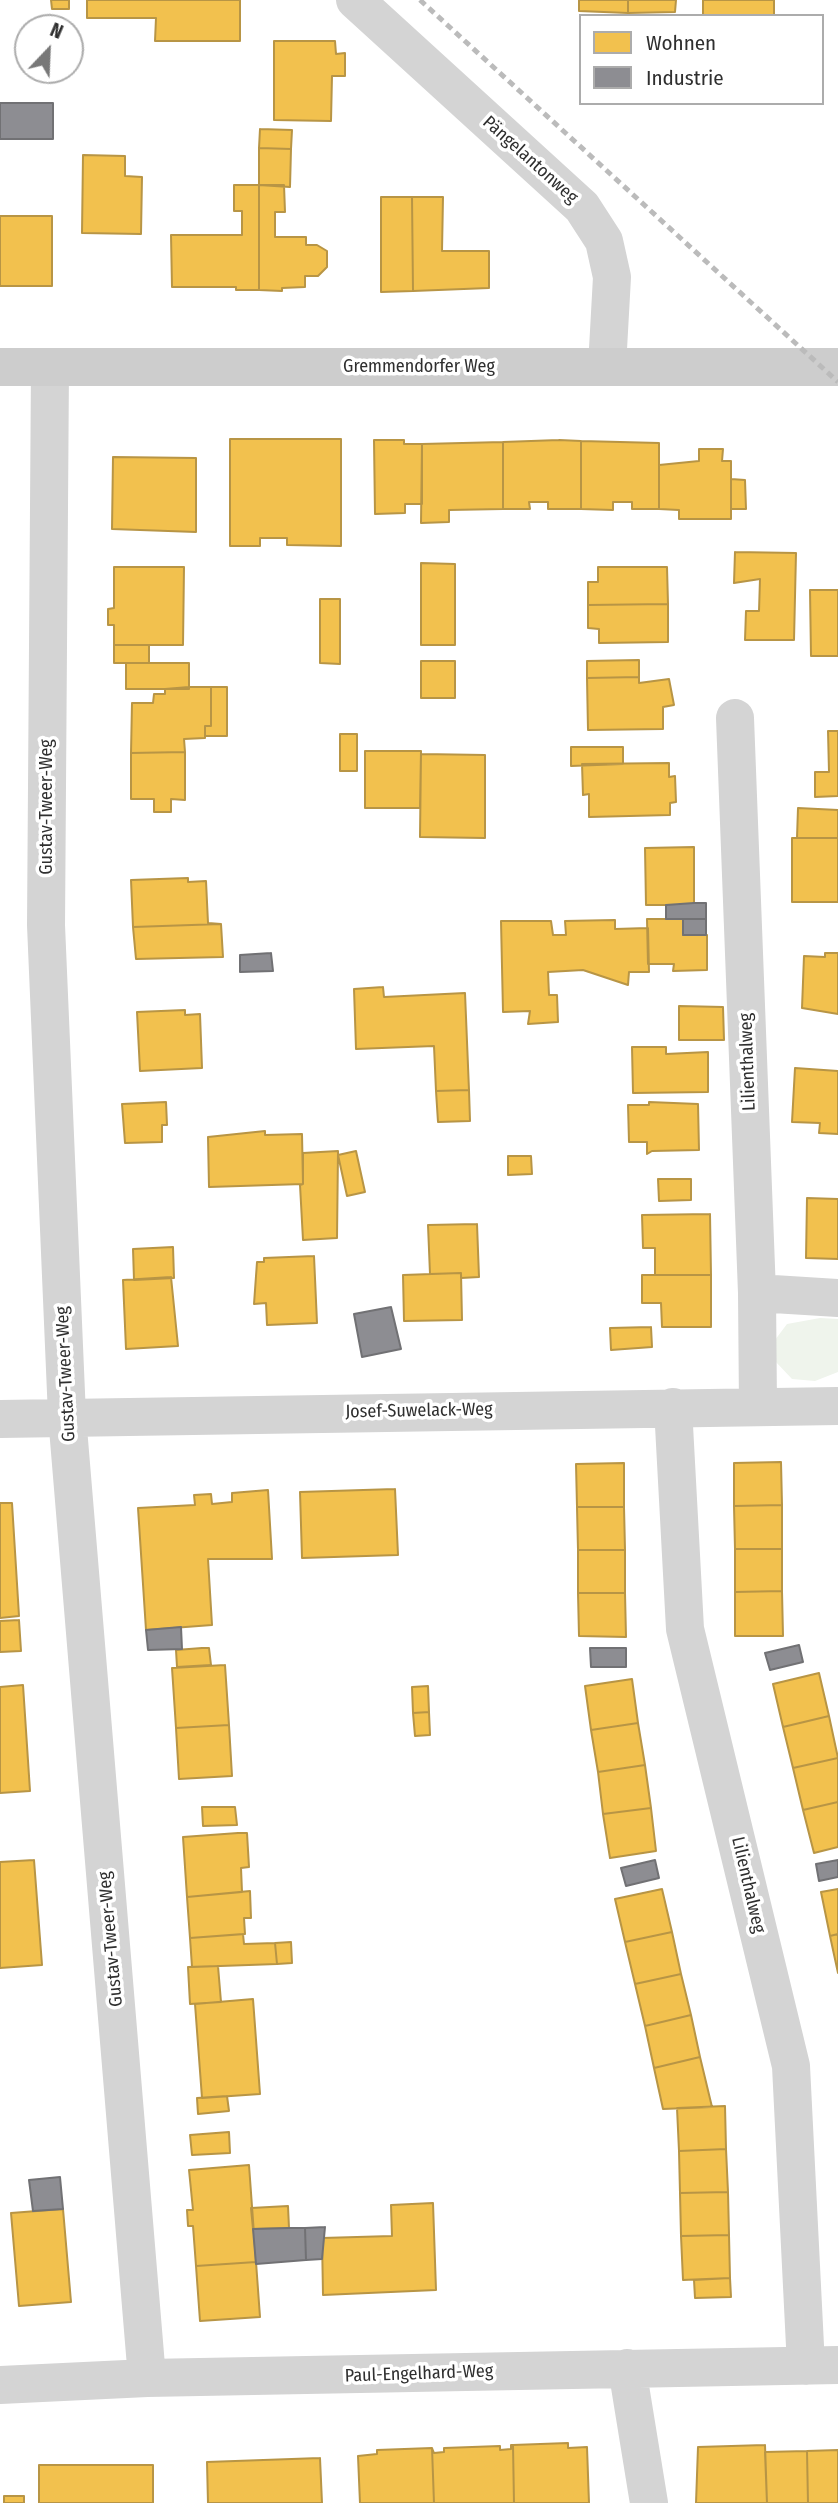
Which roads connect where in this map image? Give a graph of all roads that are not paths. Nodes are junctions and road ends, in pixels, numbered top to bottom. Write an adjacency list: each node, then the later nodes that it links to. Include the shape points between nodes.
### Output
1 (355, 0): 5 (street, Pängelantonweg, via 582,207 604,241 612,277)
2 (0, 367): 3 (street, Gremmendorfer Weg)
3 (50, 367): 5 (street, Gremmendorfer Weg); 12 (street, Gustav-Tweer-Weg, via 46,925)
4 (838, 367): 5 (street, Gremmendorfer Weg)
5 (607, 368)
6 (735, 718): 7 (street, Lilienthalweg)
7 (757, 1293): 8 (street); 11 (street, Lilienthalweg)
8 (838, 1298)
9 (838, 1406): 11 (street, Josef-Suwelack-Weg)
10 (673, 1407): 11 (street, Josef-Suwelack-Weg); 12 (street, Josef-Suwelack-Weg); 14 (street, Lilienthalweg, via 685,1629 792,2066)
11 (758, 1407)
12 (67, 1416): 13 (street, Josef-Suwelack-Weg); 16 (street, Gustav-Tweer-Weg)
13 (0, 1419)
14 (822, 2366): 15 (street, Paul-Engelhard-Weg)
15 (627, 2368): 16 (street, Paul-Engelhard-Weg); 18 (street)
16 (147, 2378): 17 (street, Paul-Engelhard-Weg)
17 (0, 2385)
18 (649, 2503)

